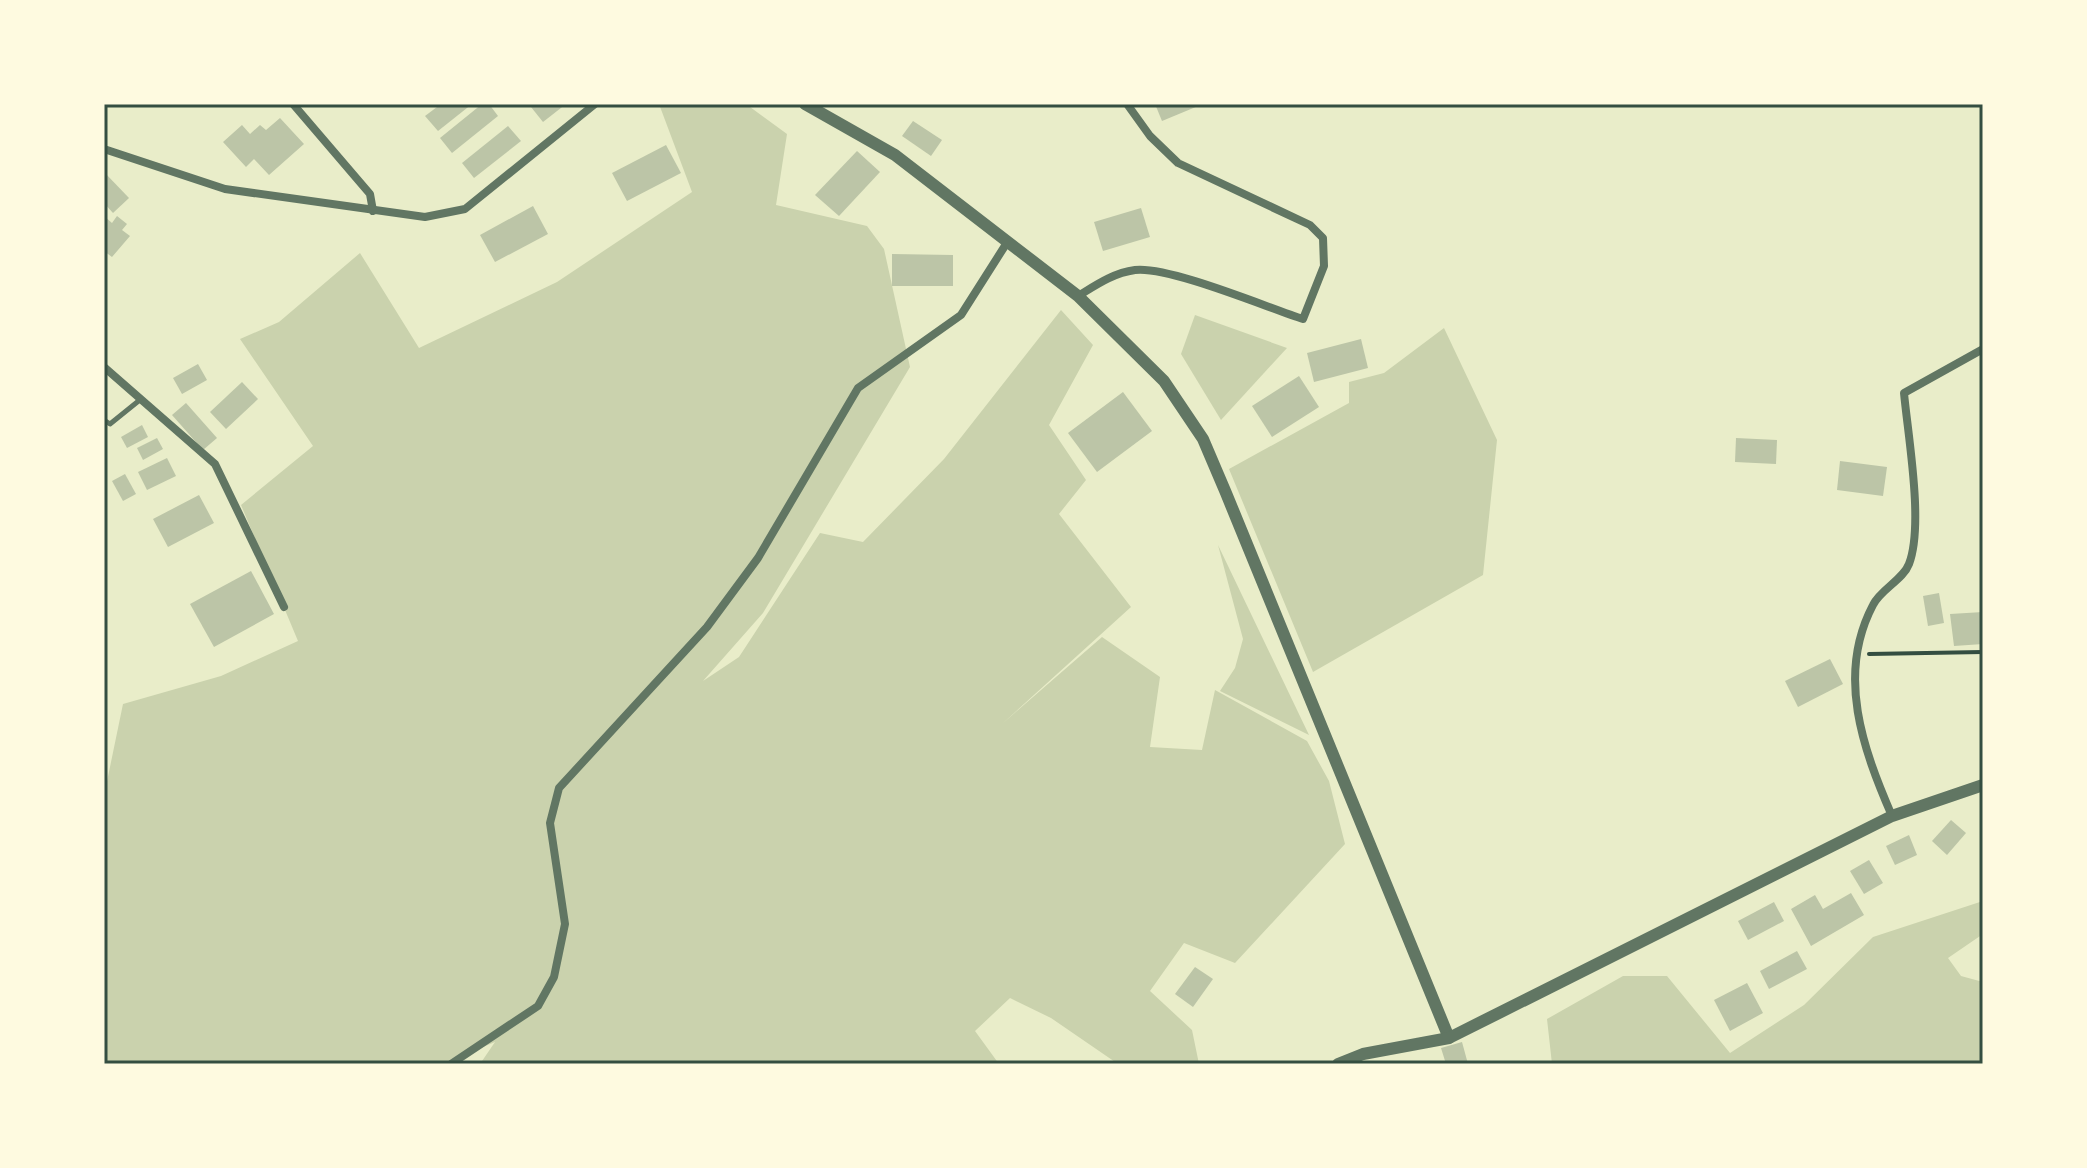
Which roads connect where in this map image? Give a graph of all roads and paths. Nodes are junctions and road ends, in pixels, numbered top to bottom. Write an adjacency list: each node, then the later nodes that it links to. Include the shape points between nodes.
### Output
1 (293, 104): 6 (street, via 370,194)
2 (595, 104): 6 (street, via 465,209 425,217)
3 (805, 104): 7 (street, via 895,155)
4 (1127, 104): 8 (street, via 1178,163 1310,225 1323,238 1324,266 1303,319 1138,270 1114,275)
5 (104, 149): 6 (street, via 225,189)
6 (373, 211)
7 (1008, 241): 8 (street); 19 (street, via 961,315 858,388 758,558 707,627 559,788 550,823 565,924 554,977 538,1006)
8 (1078, 296): 18 (street, via 1164,381 1203,439)
9 (1983, 349): 15 (street, via 1904,393 1915,533 1909,566 1874,603)
10 (104, 367): 11 (street)
11 (141, 399): 12 (lane, via 110,424); 13 (street, via 215,464)
12 (104, 420)
13 (284, 607)
14 (1983, 652): 15 (path)
15 (1855, 655): 17 (street, via 1853,695)
16 (1981, 787): 17 (street)
17 (1892, 816): 18 (street)
18 (1449, 1038): 20 (street, via 1363,1054)
19 (451, 1064)
20 (1338, 1064)

